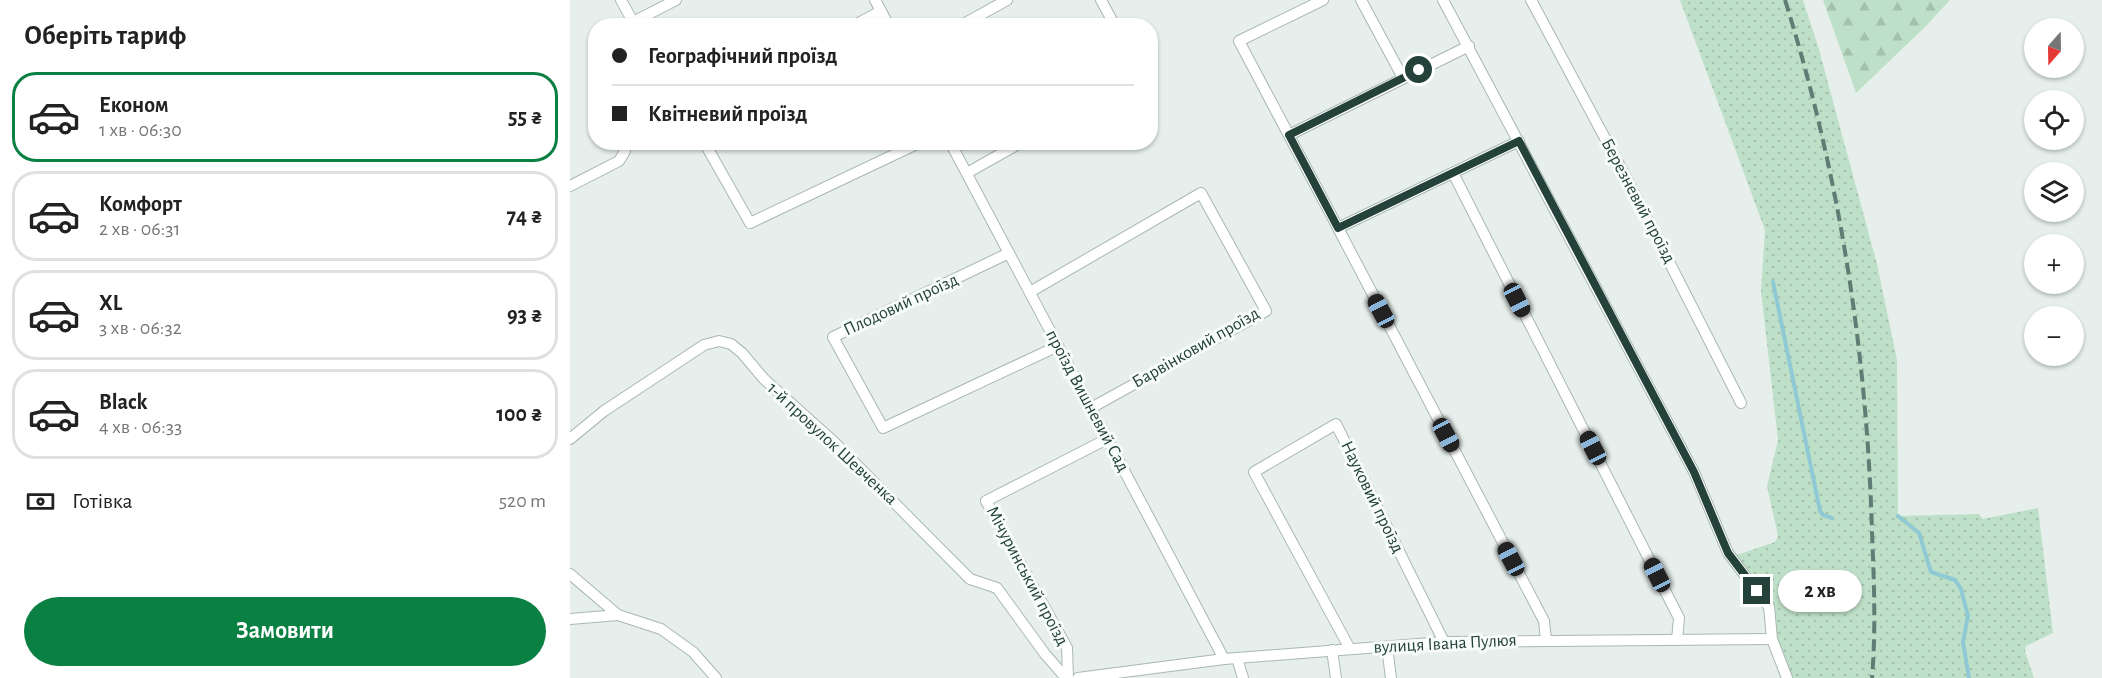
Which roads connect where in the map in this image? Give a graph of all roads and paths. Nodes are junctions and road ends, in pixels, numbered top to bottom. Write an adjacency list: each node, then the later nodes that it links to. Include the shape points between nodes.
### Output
1 (621, 0): 11 (street)
2 (676, 0): 12 (street)
3 (875, 0): 10 (street)
4 (1007, 0): 15 (street)
5 (1101, 0): 16 (street)
6 (1323, 0): 19 (street, via 1239,41)
7 (1361, 0): 18 (street)
8 (1443, 0): 17 (street)
9 (1531, 0): 33 (street, Березневий проїзд)
10 (881, 11): 13 (street); 14 (street)
11 (631, 18)
12 (641, 18)
13 (868, 18)
14 (885, 18)
15 (974, 18)
16 (1111, 18)
17 (1469, 45): 18 (street); 20 (street)
18 (1403, 78): 19 (street)
19 (1289, 135): 29 (street)
20 (1519, 141): 27 (street); 40 (street, via 1694,472 1728,553 1769,607)
21 (625, 150): 28 (street, via 619,161)
22 (709, 150): 23 (street, via 750,223)
23 (904, 150)
24 (955, 150): 26 (street, проїзд Вишневий Сад)
25 (1009, 150): 26 (street)
26 (967, 173): 30 (street, проїзд Вишневий Сад)
27 (1453, 173): 29 (street); 42 (street, via 1679,618)
28 (570, 186)
29 (1338, 228): 41 (street, via 1544,621)
30 (1009, 254): 31 (street, проїзд Вишневий Сад); 32 (street, Плодовий проїзд, via 833,337 883,428)
31 (1030, 292): 32 (street, проїзд Вишневий Сад); 34 (street, Барвінковий проїзд, via 1201,193 1266,311)
32 (1058, 346): 34 (street, проїзд Вишневий Сад)
33 (1741, 403)
34 (1091, 408): 36 (street, проїзд Вишневий Сад)
35 (570, 439): 51 (street, 1-й провулок Шевченка, via 604,411 704,345 719,341 731,344 970,579 996,588)
36 (1107, 439): 48 (street, проїзд Вишневий Сад); 51 (street, Мічуринський проїзд, via 986,501 1067,648)
37 (570, 574): 38 (street)
38 (618, 615): 39 (street); 50 (street, via 661,629 693,652)
39 (570, 619)
40 (1772, 639): 42 (street, вулиця Івана Пулюя); 56 (street)
41 (1546, 640): 42 (street, вулиця Івана Пулюя); 43 (street, вулиця Івана Пулюя)
42 (1677, 640)
43 (1444, 642): 44 (street, вулиця Івана Пулюя); 45 (street, Науковий проїзд, via 1336,424 1254,471)
44 (1387, 647): 45 (street, вулиця Івана Пулюя); 55 (street)
45 (1350, 649): 46 (street, вулиця Івана Пулюя)
46 (1332, 650): 47 (street, вулиця Івана Пулюя); 54 (street)
47 (1238, 658): 48 (street, вулиця Івана Пулюя); 53 (street)
48 (1224, 659): 49 (street, вулиця Івана Пулюя)
49 (1122, 675): 52 (street, вулиця Івана Пулюя)
50 (716, 678)
51 (1067, 678)
52 (1078, 678)
53 (1243, 678)
54 (1336, 678)
55 (1391, 678)
56 (1787, 678)

